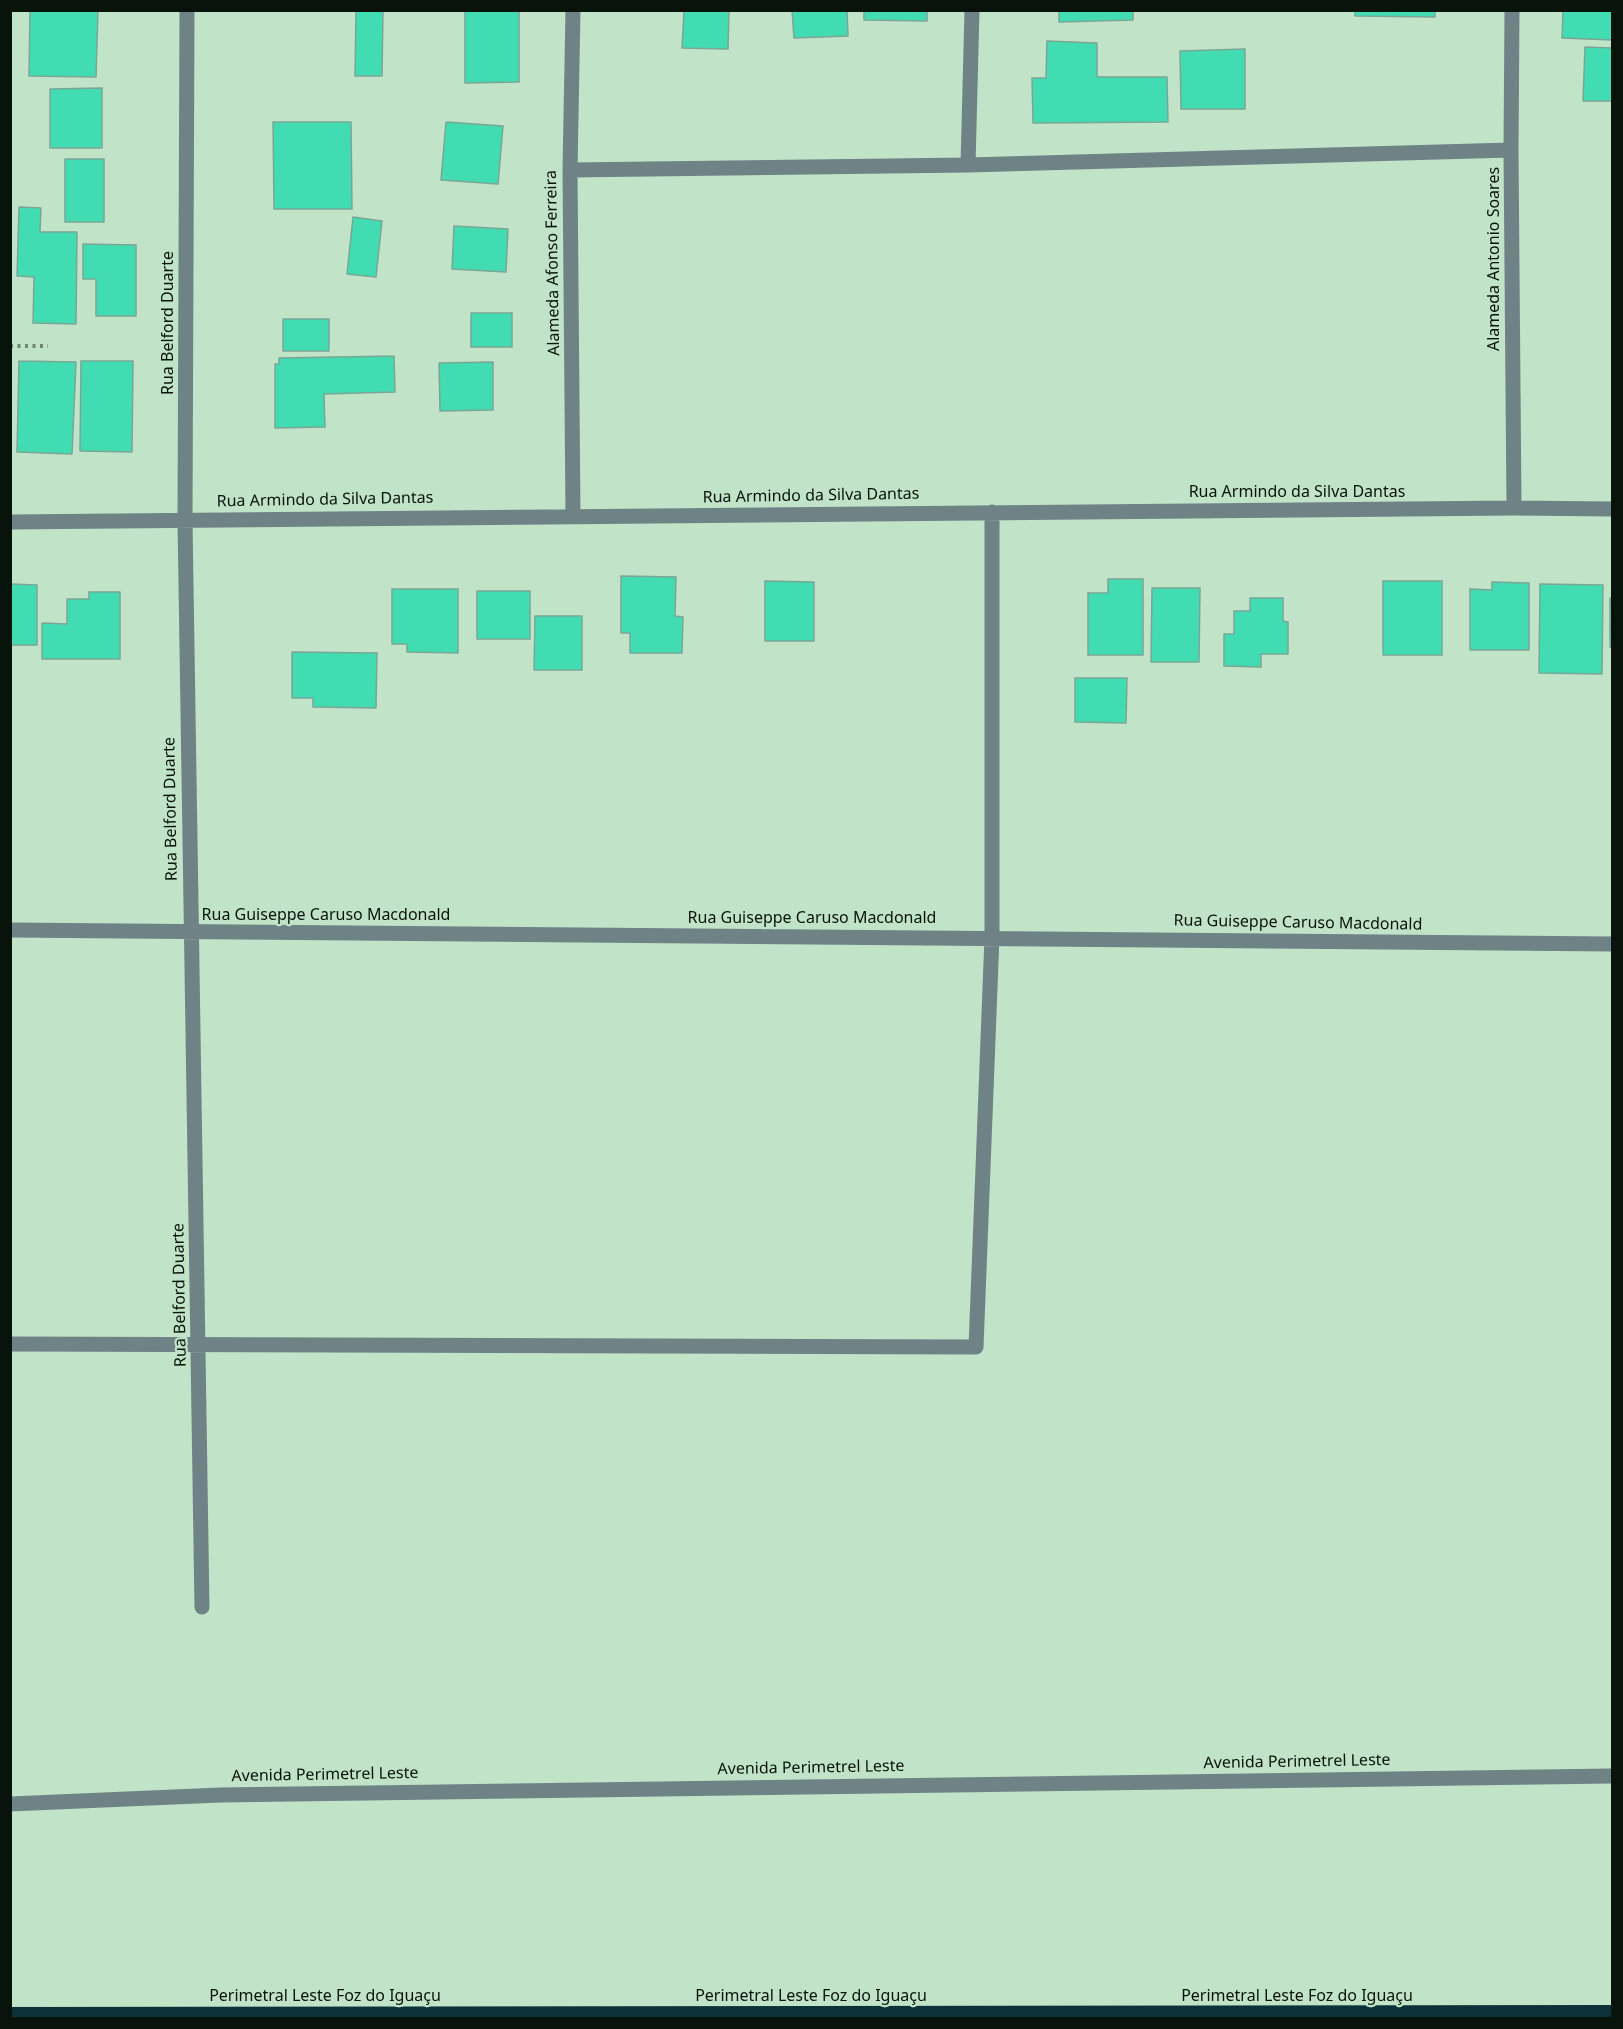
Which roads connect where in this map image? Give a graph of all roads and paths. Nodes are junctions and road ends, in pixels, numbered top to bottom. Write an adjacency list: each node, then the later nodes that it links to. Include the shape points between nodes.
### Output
1 (187, 10): 14 (street, Rua Belford Duarte)
2 (573, 10): 7 (street, Alameda Afonso Ferreira)
3 (972, 10): 6 (street)
4 (1512, 10): 5 (street, Alameda Antonio Soares)
5 (1511, 150): 6 (street); 10 (street, Alameda Antonio Soares)
6 (968, 165): 7 (street)
7 (570, 170): 13 (street, Alameda Afonso Ferreira)
8 (10, 346): 9 (path)
9 (48, 346)
10 (1514, 508): 11 (street, Rua Armindo da Silva Dantas); 12 (street, Rua Armindo da Silva Dantas)
11 (1612, 509)
12 (992, 512): 13 (street, Rua Armindo da Silva Dantas); 18 (street)
13 (573, 516): 14 (street, Rua Armindo da Silva Dantas)
14 (185, 520): 15 (street, Rua Armindo da Silva Dantas); 17 (street, Rua Belford Duarte)
15 (10, 522)
16 (10, 930): 17 (street, Rua Guiseppe Caruso Macdonald)
17 (191, 932): 18 (street, Rua Guiseppe Caruso Macdonald); 21 (street, Rua Belford Duarte)
18 (992, 937): 19 (street, Rua Guiseppe Caruso Macdonald); 21 (street, via 976,1347)
19 (1612, 944)
20 (10, 1344): 21 (street)
21 (199, 1344): 22 (street, Rua Belford Duarte)
22 (202, 1607)
23 (1612, 1776): 24 (street, Avenida Perimetrel Leste, via 220,1794)
24 (10, 1804)
25 (1612, 2013): 27 (highway, Perimetral Leste Foz do Iguaçu)
26 (10, 2015): 27 (highway, Perimetral Leste Foz do Iguaçu)
27 (284, 2016)

